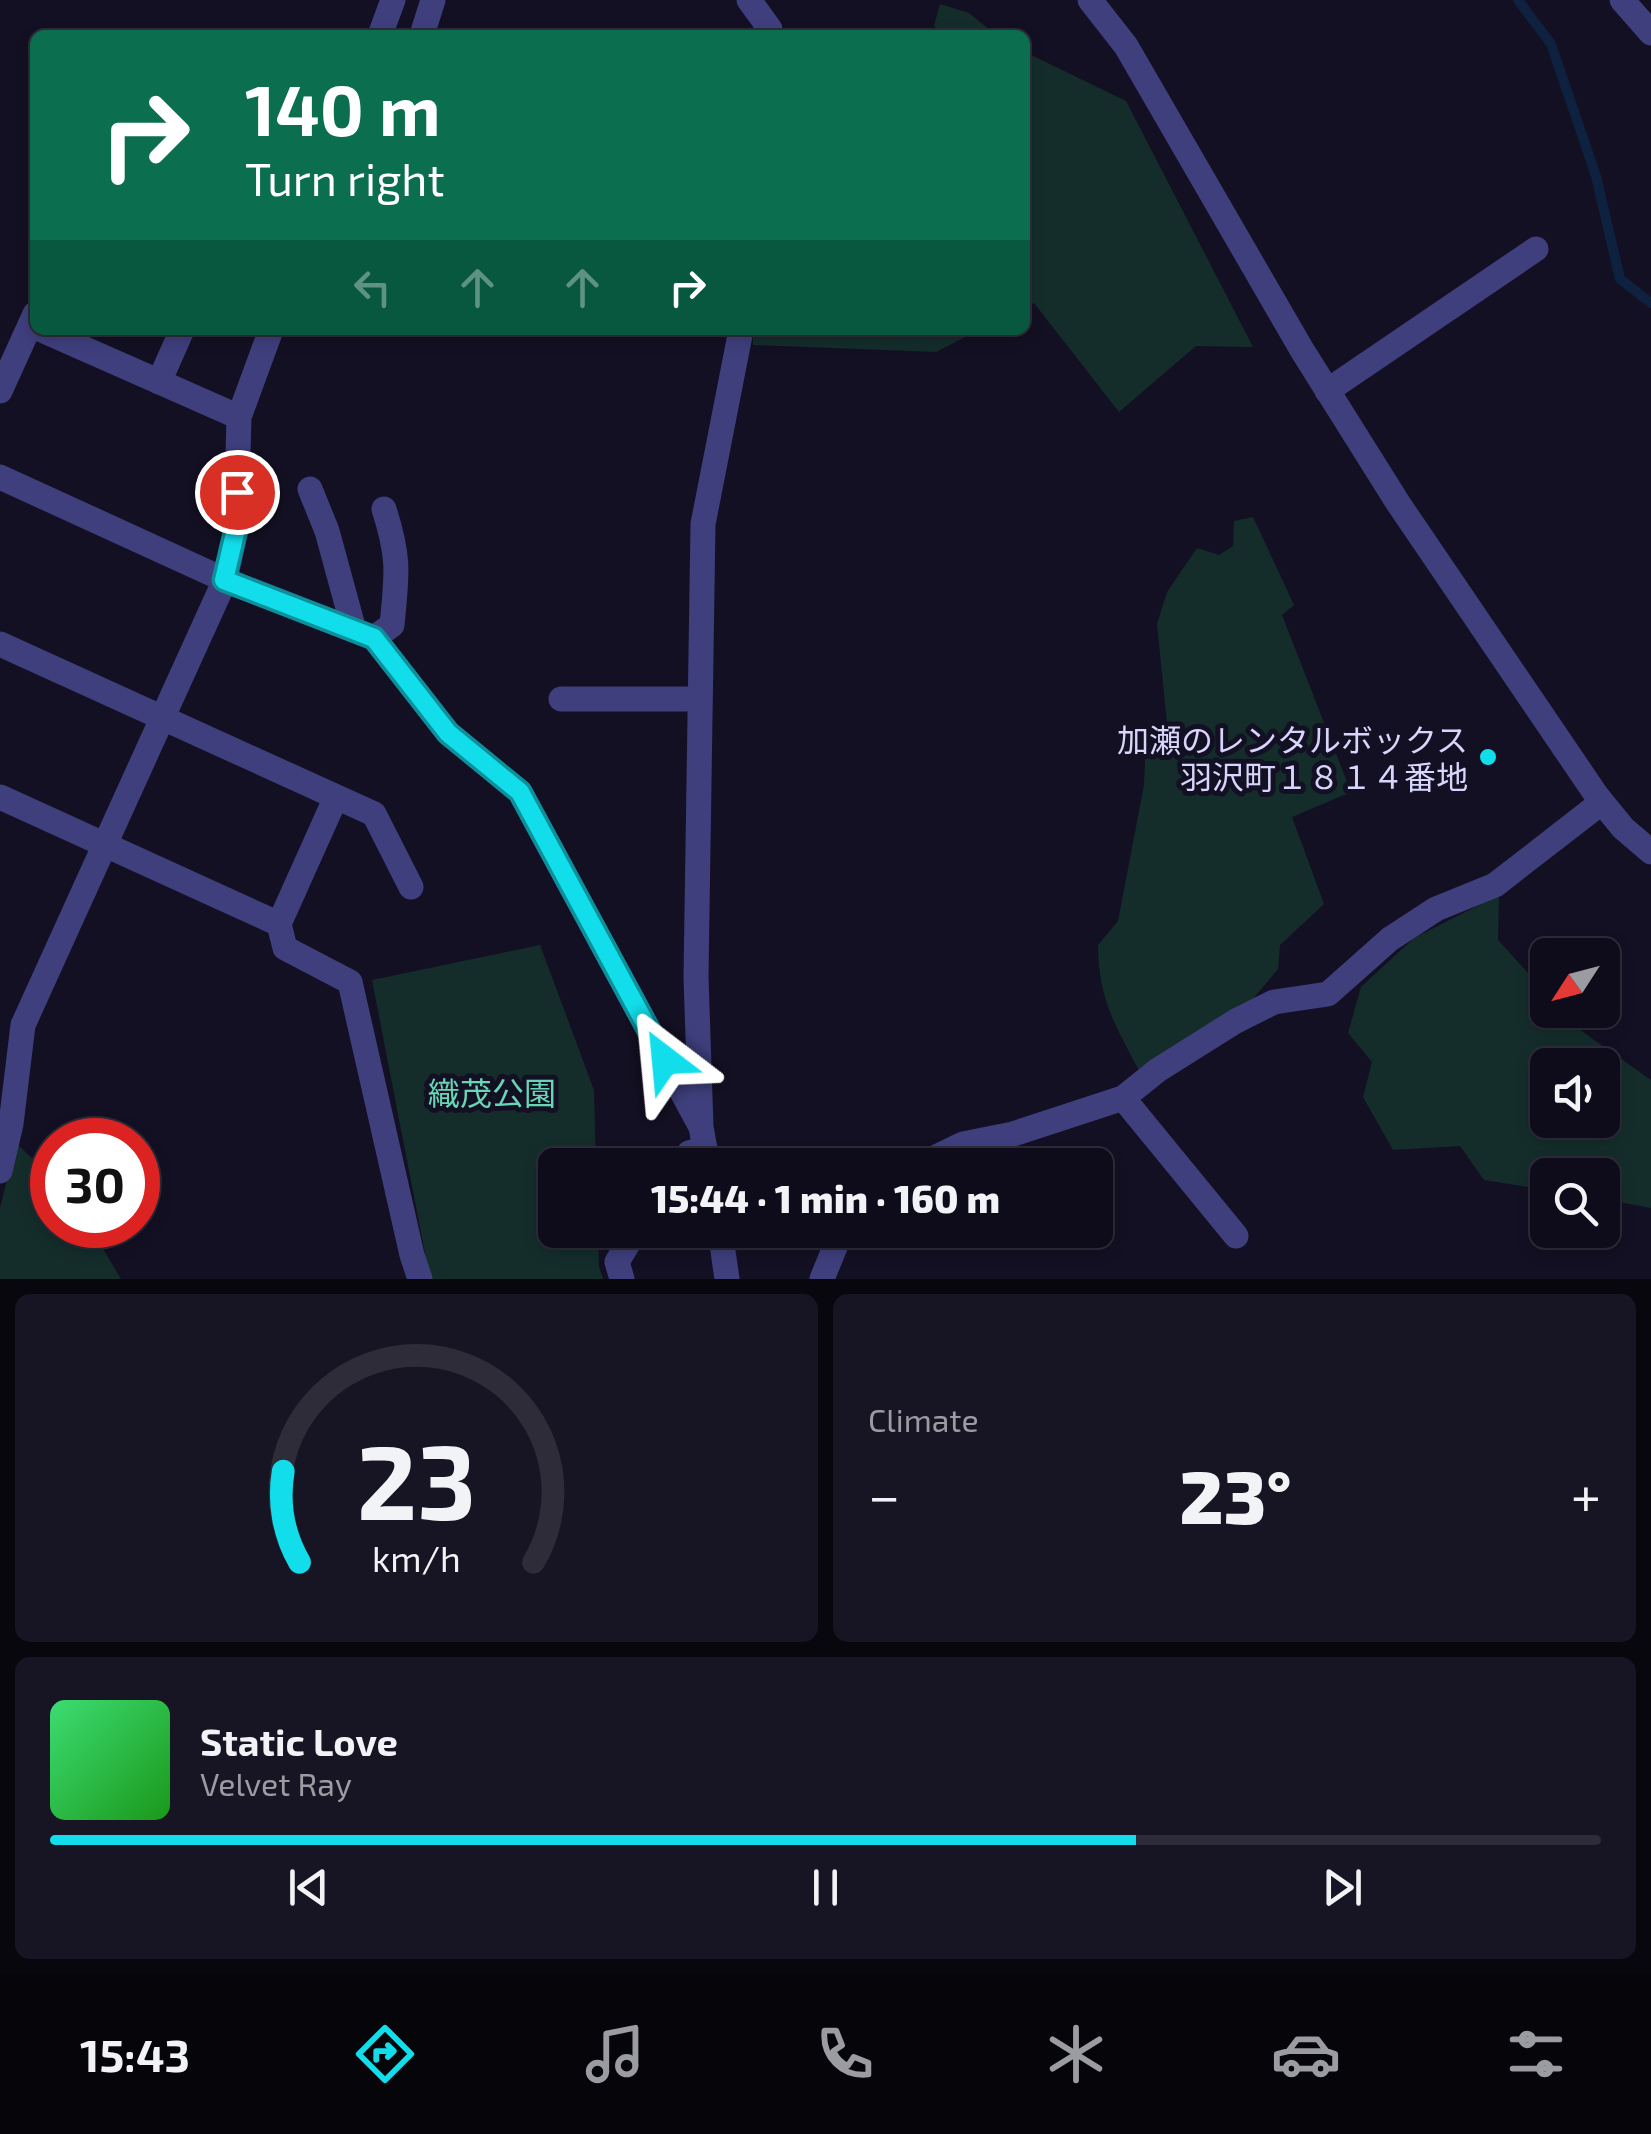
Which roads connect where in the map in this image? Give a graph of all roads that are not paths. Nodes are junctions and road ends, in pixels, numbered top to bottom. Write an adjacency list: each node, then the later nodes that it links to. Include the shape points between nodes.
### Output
1 (393, 0): 6 (street)
2 (434, 0): 7 (street)
3 (749, 0): 8 (street)
4 (1090, 0): 18 (street, via 1126,46)
5 (1622, 0): 9 (street)
6 (382, 30)
7 (424, 30)
8 (770, 30)
9 (1651, 33)
10 (1536, 249): 18 (street)
11 (30, 335): 17 (street)
12 (59, 335): 16 (street)
13 (180, 335): 16 (street)
14 (269, 335): 19 (street)
15 (739, 335): 27 (street, via 703,524)
16 (159, 382): 19 (street)
17 (0, 391)
18 (1328, 391): 31 (street)
19 (239, 417): 23 (street, via 236,529)
20 (0, 477): 23 (street)
21 (310, 488): 24 (street)
22 (384, 508): 24 (street, via 397,550 392,625)
23 (224, 580): 24 (street); 28 (street)
24 (364, 634): 38 (street, via 448,733 520,792)
25 (0, 644): 28 (street)
26 (561, 699): 27 (street)
27 (700, 699): 38 (street, via 696,978)
28 (162, 718): 30 (street); 32 (street)
29 (0, 797): 32 (street)
30 (336, 797): 34 (street, via 374,814); 35 (street)
31 (1602, 802): 33 (street); 36 (street, via 1495,885 1436,909 1390,939 1328,994 1274,1002)
32 (105, 845): 35 (street); 37 (street, via 23,1024)
33 (1651, 852)
34 (410, 887)
35 (279, 924): 44 (street, via 286,948 350,982)
36 (1123, 1098): 39 (street); 41 (street)
37 (6, 1119): 40 (street)
38 (705, 1147)
39 (955, 1148)
40 (0, 1171)
41 (1236, 1236)
42 (723, 1248): 45 (street)
43 (835, 1248): 46 (street)
44 (420, 1279)
45 (727, 1279)
46 (822, 1279)

